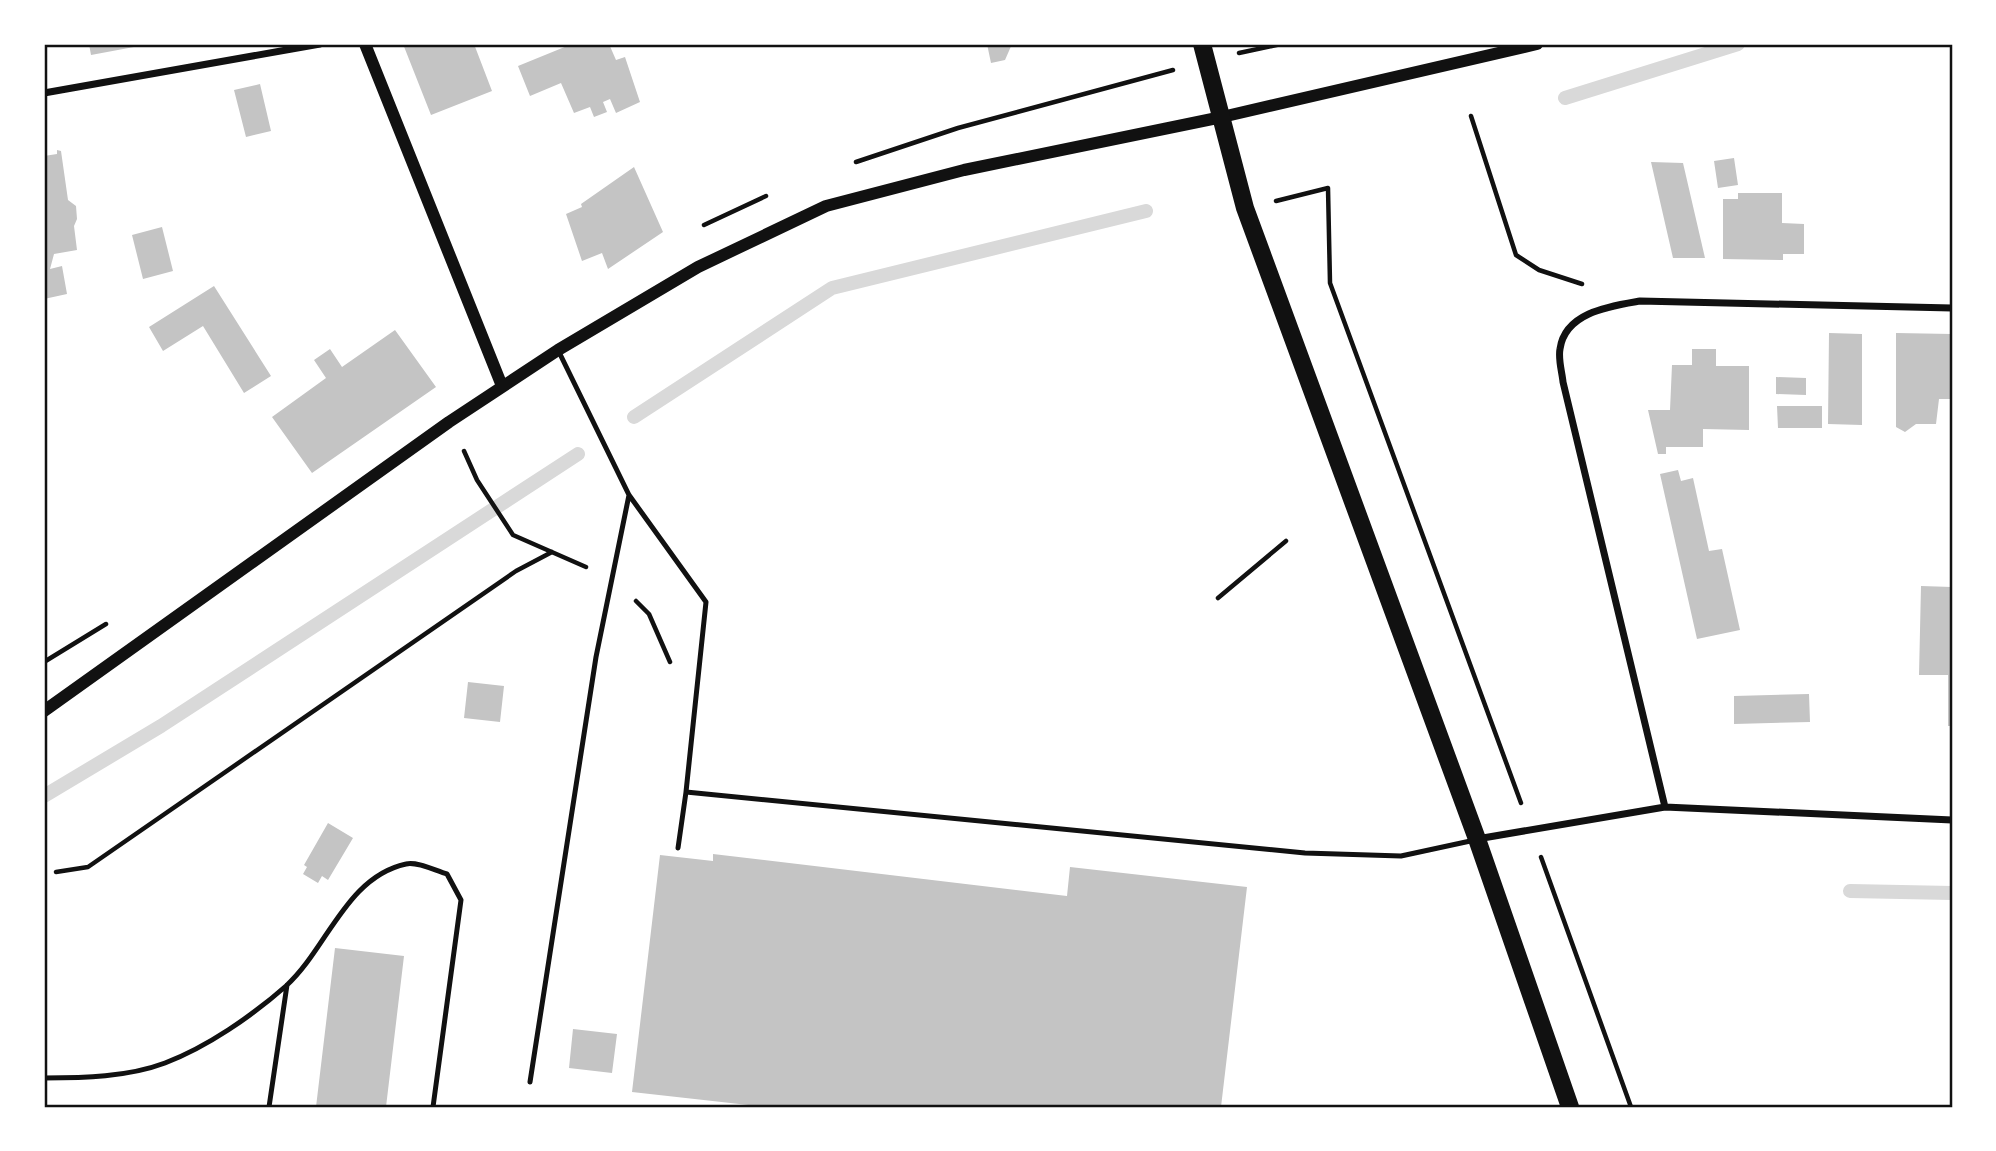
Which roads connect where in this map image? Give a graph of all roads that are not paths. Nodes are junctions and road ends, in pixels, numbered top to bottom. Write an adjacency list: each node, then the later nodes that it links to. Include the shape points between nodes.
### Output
1 (320, 44): 5 (street)
2 (365, 44): 9 (street)
3 (1537, 44): 6 (street)
4 (1205, 52): 6 (main road)
5 (44, 93)
6 (1222, 117): 8 (street, via 964,170 827,206 698,268); 15 (main road, via 1245,208)
7 (1952, 308): 13 (street, via 1640,301 1595,309 1570,329 1559,348 1563,382)
8 (558, 350): 9 (street); 10 (lane)
9 (502, 386): 11 (street)
10 (629, 495): 12 (lane, via 706,602); 19 (lane, via 596,657)
11 (44, 711)
12 (686, 792): 15 (lane, via 1305,853 1401,856); 16 (lane)
13 (1665, 807): 14 (street); 15 (street)
14 (1952, 820)
15 (1477, 839): 22 (main road)
16 (678, 848)
17 (287, 985): 18 (lane, via 230,1028 165,1063 127,1072); 20 (lane); 21 (lane, via 342,910 376,877 409,863 447,874 461,900)
18 (44, 1078)
19 (530, 1082)
20 (269, 1107)
21 (433, 1107)
22 (1570, 1107)

